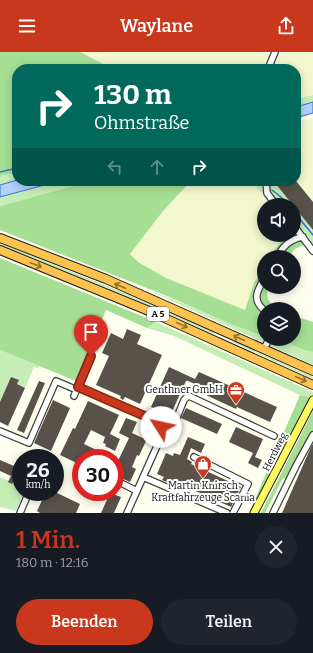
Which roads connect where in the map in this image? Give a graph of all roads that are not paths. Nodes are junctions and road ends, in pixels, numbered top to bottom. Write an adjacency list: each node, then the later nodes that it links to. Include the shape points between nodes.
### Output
1 (275, 52): 2 (street)
2 (270, 64)
3 (266, 186): 4 (street)
4 (271, 198)
5 (301, 235): 6 (street)
6 (303, 237): 9 (street, via 287,244); 10 (street)
7 (0, 238): 12 (highway, A 5, one-way to 7, via 106,279)
8 (0, 250): 15 (highway, A 5, one-way to 15, via 149,311)
9 (282, 250)
10 (313, 251)
11 (266, 346): 12 (street)
12 (264, 349): 14 (highway, A 5)
13 (91, 356): 16 (street)
14 (313, 372)
15 (313, 385)
16 (78, 388): 17 (street); 19 (street, via 147,417); 21 (street, via 56,381 29,443)
17 (74, 396)
18 (313, 400): 34 (main road, Herdweg)
19 (158, 428): 20 (street); 24 (street, via 155,434)
20 (168, 429): 23 (street, via 175,422 184,400 189,396); 24 (street, via 169,435)
21 (0, 431)
22 (313, 435): 35 (street)
23 (274, 436)
24 (157, 446): 26 (street)
25 (194, 457): 33 (street, via 248,484)
26 (143, 477): 28 (street); 32 (street)
27 (124, 484): 28 (street)
28 (137, 491): 31 (street, via 130,499)
29 (25, 501): 30 (street)
30 (20, 513)
31 (127, 513)
32 (227, 513)
33 (233, 513)
34 (254, 513)
35 (273, 513)

